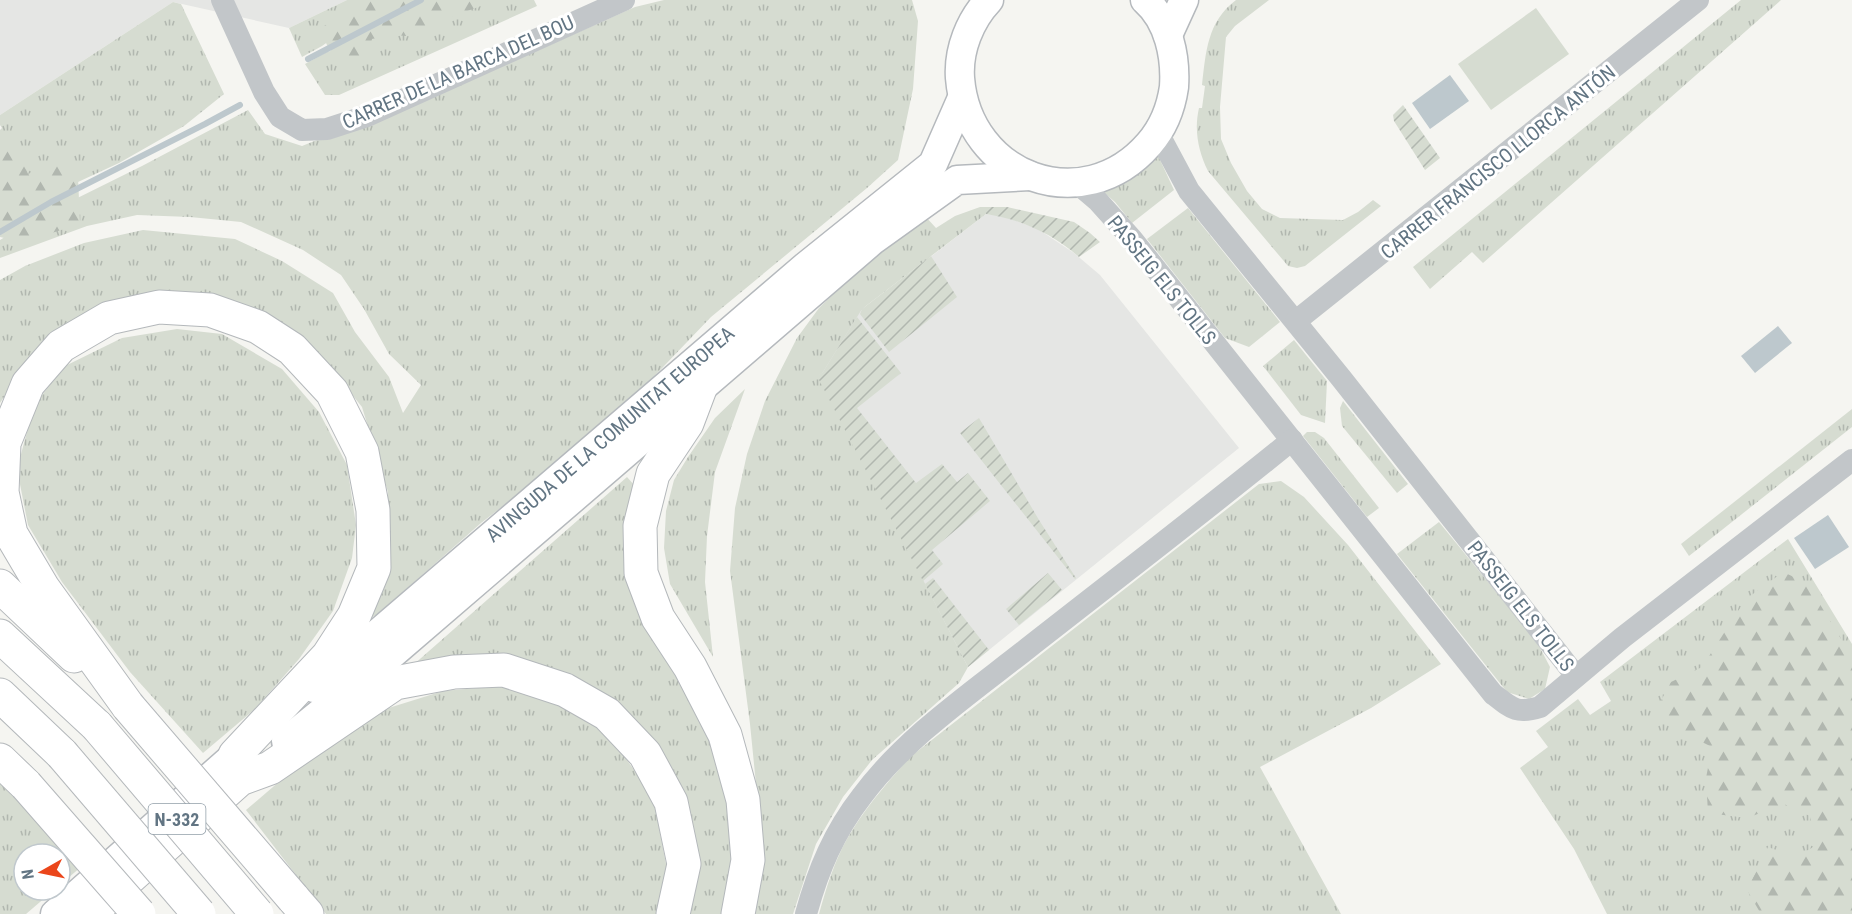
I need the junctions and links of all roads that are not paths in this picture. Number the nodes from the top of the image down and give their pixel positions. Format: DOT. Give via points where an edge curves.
graph roads {
  1 [pos="222,0"];
  2 [pos="624,0"];
  3 [pos="1145,0"];
  4 [pos="1184,0"];
  5 [pos="1698,0"];
  6 [pos="981,3"];
  7 [pos="1168,35"];
  8 [pos="962,98"];
  9 [pos="1158,133"];
  10 [pos="1030,176"];
  11 [pos="1077,183"];
  12 [pos="1296,321"];
  13 [pos="701,386"];
  14 [pos="1293,440"];
  15 [pos="1852,460"];
  16 [pos="0,586"];
  17 [pos="0,636"];
  18 [pos="1576,676"];
  19 [pos="0,695"];
  20 [pos="128,706"];
  21 [pos="0,760"];
  22 [pos="238,767"];
  23 [pos="301,909"];
  24 [pos="55,914"];
  25 [pos="89,914"];
  26 [pos="139,914"];
  27 [pos="199,914"];
  28 [pos="257,914"];
  29 [pos="673,914"];
  30 [pos="738,914"];
  31 [pos="806,914"];
  1 -- 2 [label="street, CARRER DE LA BARCA DEL BOU" via="264,92 280,117 302,130 327,129 367,116"];
  3 -- 7 [label="main road"];
  4 -- 7 [label="main road"];
  5 -- 12 [label="street, CARRER FRANCISCO LLORCA ANTÓN"];
  6 -- 8 [label="main road" via="966,36 959,67"];
  7 -- 9 [label="main road" via="1175,69 1172,102"];
  8 -- 10 [label="main road" via="975,131 998,158"];
  8 -- 22 [label="main road, AVINGUDA DE LA COMUNITAT EUROPEA" via="933,164 606,436"];
  9 -- 11 [label="main road" via="1137,158 1109,175"];
  9 -- 12 [label="street, PASSEIG ELS TOLLS" via="1189,191"];
  10 -- 11 [label="main road"];
  10 -- 13 [label="main road" via="957,180 872,241"];
  11 -- 14 [label="street, PASSEIG ELS TOLLS" via="1131,239"];
  12 -- 18 [label="street, PASSEIG ELS TOLLS"];
  13 -- 22 [label="main road" via="392,654"];
  13 -- 30 [label="highway" via="687,423 653,474 640,526 641,573 658,618 725,735 743,800 748,860"];
  14 -- 18 [label="street, PASSEIG ELS TOLLS" via="1493,694 1524,712 1540,707"];
  14 -- 31 [label="street" via="918,735 844,820 815,880"];
  15 -- 18 [label="street"];
  16 -- 20 [label="highway"];
  17 -- 28 [label="highway, N-332, bridge" via="97,726"];
  19 -- 27 [label="highway, N-332, bridge" via="62,754"];
  20 -- 22 [label="highway" via="43,588 11,534 2,492 4,443 28,384 61,346 110,318 159,307 210,310 258,327 292,349 332,392 362,452 373,510 374,568 354,616 328,656"];
  20 -- 23 [label="highway, bridge"];
  21 -- 26 [label="highway, bridge" via="26,784"];
  22 -- 24 [label="main road"];
  22 -- 25 [label="highway"];
  22 -- 29 [label="highway" via="270,768 395,683 453,672 504,670 565,690 607,714 645,754 671,802 684,864"];
}
